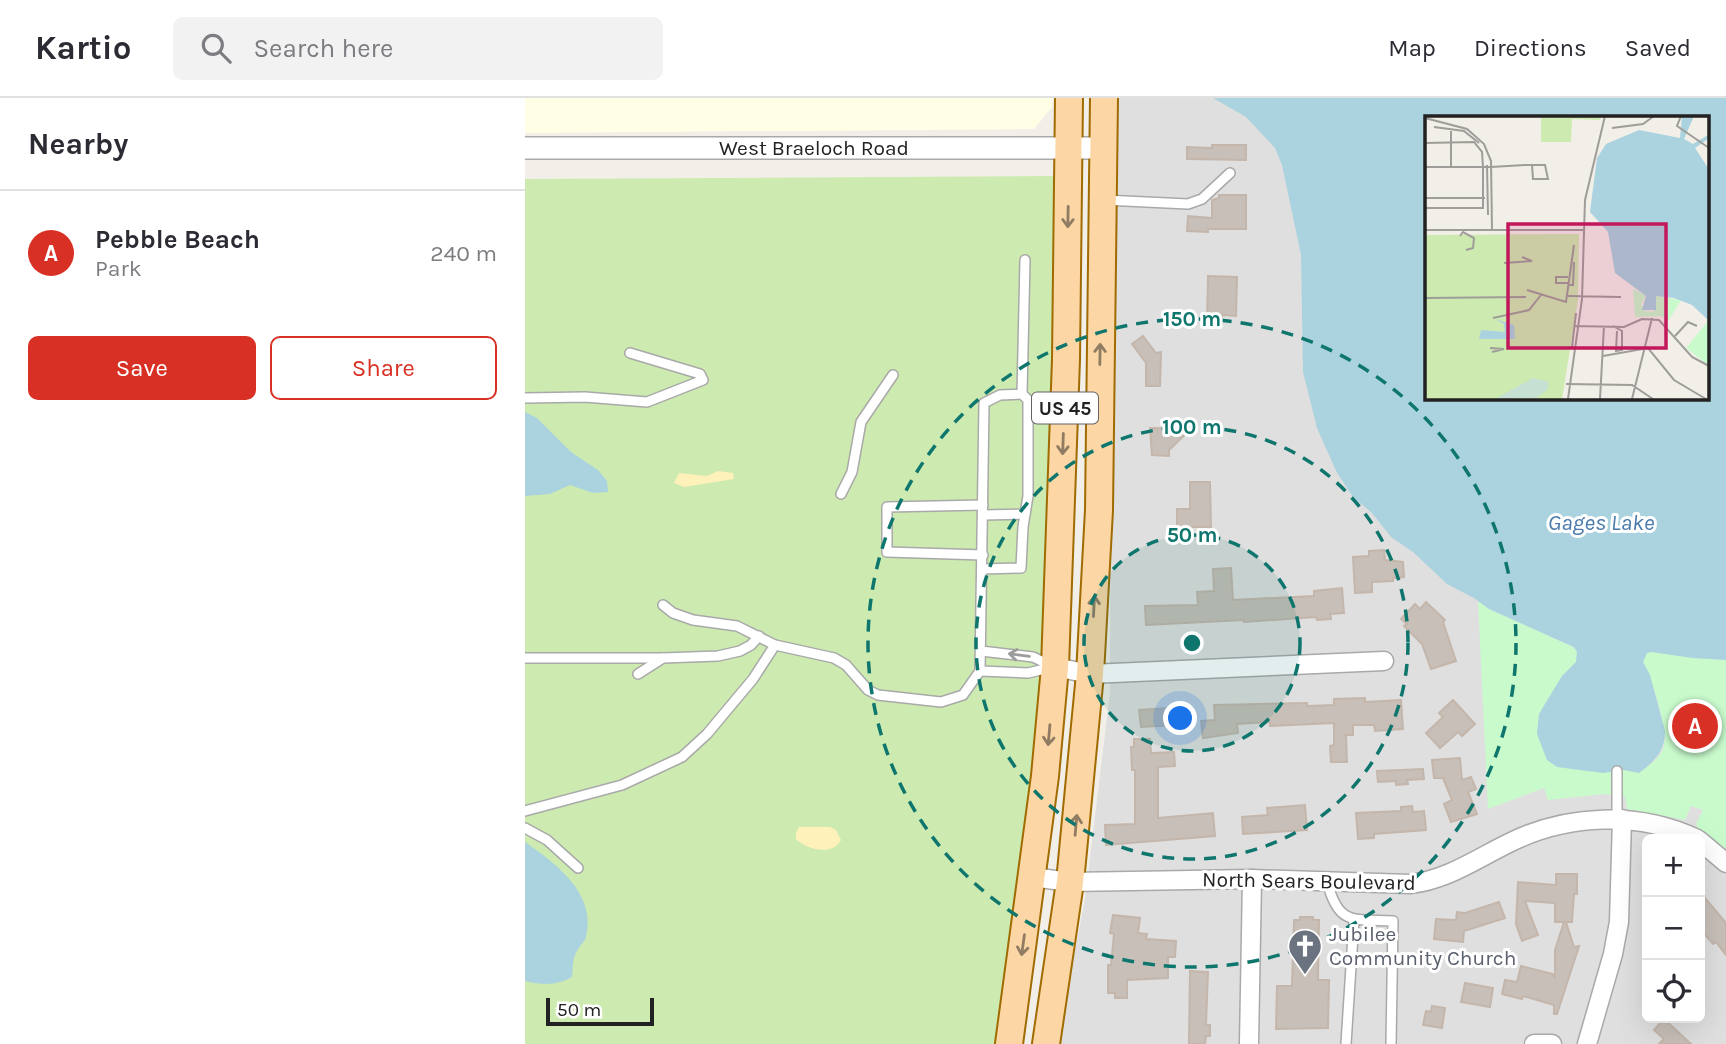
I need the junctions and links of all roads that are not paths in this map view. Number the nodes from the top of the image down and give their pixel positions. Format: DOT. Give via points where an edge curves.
graph roads {
  1 [pos="1069,98"];
  2 [pos="1104,98"];
  3 [pos="525,148"];
  4 [pos="1069,148"];
  5 [pos="1103,148"];
  6 [pos="1230,173"];
  7 [pos="1102,200"];
  8 [pos="1025,260"];
  9 [pos="630,353"];
  10 [pos="893,375"];
  11 [pos="1022,394"];
  12 [pos="525,398"];
  13 [pos="841,494"];
  14 [pos="983,510"];
  15 [pos="1025,514"];
  16 [pos="983,555"];
  17 [pos="982,569"];
  18 [pos="663,605"];
  19 [pos="759,636"];
  20 [pos="775,645"];
  21 [pos="981,651"];
  22 [pos="525,658"];
  23 [pos="663,658"];
  24 [pos="1384,661"];
  25 [pos="1055,667"];
  26 [pos="980,671"];
  27 [pos="638,674"];
  28 [pos="1090,674"];
  29 [pos="1617,771"];
  30 [pos="525,811"];
  31 [pos="1620,819"];
  32 [pos="525,828"];
  33 [pos="1684,834"];
  34 [pos="1705,846"];
  35 [pos="1726,863"];
  36 [pos="578,868"];
  37 [pos="1032,877"];
  38 [pos="1252,879"];
  39 [pos="1327,881"];
  40 [pos="1070,882"];
  41 [pos="1353,919"];
  42 [pos="1253,1042"];
  43 [pos="1009,1044"];
  44 [pos="1046,1044"];
  45 [pos="1346,1044"];
  46 [pos="1391,1044"];
  47 [pos="1534,1044"];
  48 [pos="1552,1044"];
  49 [pos="1587,1044"];
  1 -- 4 [label="main road, US 45"];
  2 -- 5 [label="main road, US 45"];
  3 -- 4 [label="street, West Braeloch Road"];
  4 -- 5 [label="street, West Braeloch Road"];
  4 -- 25 [label="main road, US 45, one-way"];
  5 -- 7 [label="main road, US 45"];
  6 -- 7 [label="lane" via="1202,199 1188,204"];
  28 -- 7 [label="main road, US 45, one-way" via="1099,510"];
  8 -- 11 [label="lane"];
  9 -- 12 [label="lane" via="690,369 703,380 647,402"];
  10 -- 13 [label="lane" via="861,422 852,472"];
  11 -- 14 [label="lane" via="1000,395 984,403"];
  11 -- 15 [label="lane" via="1028,400"];
  14 -- 15 [label="lane"];
  14 -- 16 [label="lane"];
  14 -- 16 [label="lane" via="887,507 887,552"];
  15 -- 17 [label="lane" via="1021,568"];
  16 -- 17 [label="lane"];
  17 -- 21 [label="lane"];
  18 -- 19 [label="lane" via="693,620 737,626"];
  19 -- 20 [label="lane"];
  19 -- 23 [label="lane" via="740,651"];
  20 -- 26 [label="lane" via="834,658 878,695 941,702 963,695"];
  20 -- 30 [label="lane" via="753,679 682,757 622,785"];
  25 -- 21 [label="lane, one-way" via="1033,657"];
  21 -- 26 [label="lane"];
  22 -- 23 [label="lane"];
  23 -- 27 [label="lane"];
  24 -- 28 [label="street"];
  25 -- 26 [label="lane" via="1028,673"];
  25 -- 28 [label="street"];
  25 -- 37 [label="main road, US 45, one-way"];
  40 -- 28 [label="main road, US 45, one-way"];
  29 -- 31 [label="lane"];
  31 -- 33 [label="street, North Sears Boulevard"];
  31 -- 39 [label="street, North Sears Boulevard" via="1546,828 1428,882"];
  31 -- 49 [label="street" via="1619,922"];
  32 -- 36 [label="lane" via="547,840"];
  34 -- 35 [label="street, North Sears Boulevard"];
  37 -- 40 [label="street, North Sears Boulevard"];
  37 -- 43 [label="main road, US 45, one-way"];
  38 -- 39 [label="street, North Sears Boulevard"];
  38 -- 40 [label="street, North Sears Boulevard"];
  38 -- 42 [label="street"];
  39 -- 41 [label="lane" via="1340,914"];
  40 -- 44 [label="main road, US 45"];
  41 -- 45 [label="lane"];
  41 -- 46 [label="lane" via="1393,921"];
  47 -- 48 [label="street"];
}
